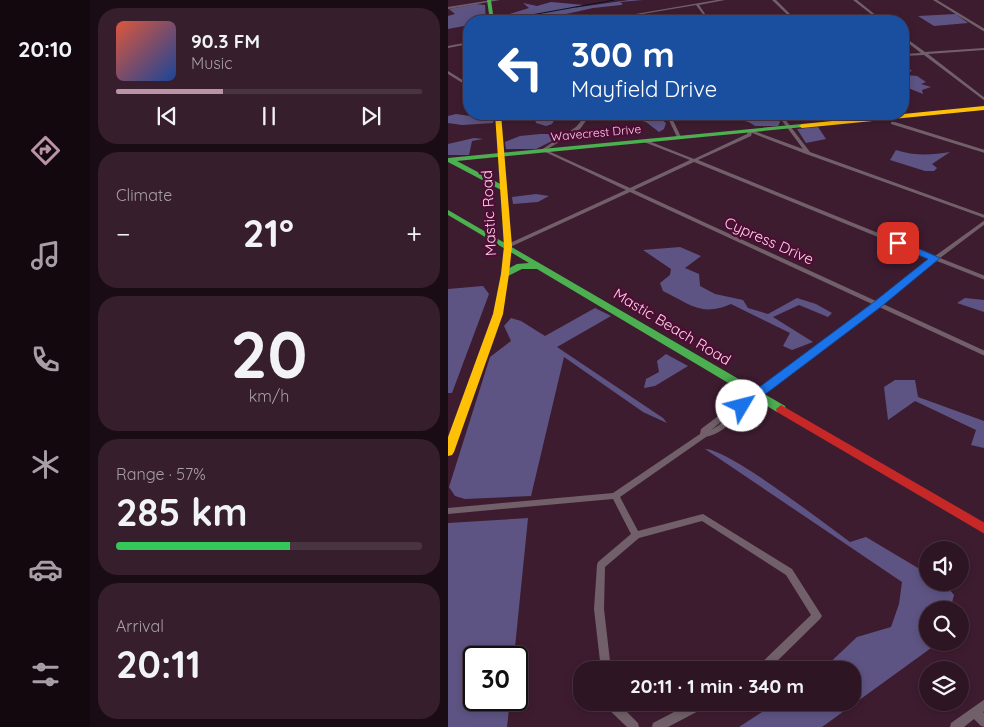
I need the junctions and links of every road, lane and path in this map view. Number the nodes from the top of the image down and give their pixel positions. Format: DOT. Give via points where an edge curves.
graph roads {
  1 [pos="492,0"];
  2 [pos="723,0"];
  3 [pos="774,0"];
  4 [pos="855,0"];
  5 [pos="936,0"];
  6 [pos="697,4"];
  7 [pos="448,8"];
  8 [pos="492,15"];
  9 [pos="641,15"];
  10 [pos="705,15"];
  11 [pos="790,15"];
  12 [pos="874,15"];
  13 [pos="984,31"];
  14 [pos="909,42"];
  15 [pos="463,44"];
  16 [pos="448,46"];
  17 [pos="984,49"];
  18 [pos="924,54"];
  19 [pos="909,55"];
  20 [pos="448,72"];
  21 [pos="463,82"];
  22 [pos="984,100"];
  23 [pos="984,108"];
  24 [pos="909,116"];
  25 [pos="498,120"];
  26 [pos="585,120"];
  27 [pos="671,120"];
  28 [pos="784,120"];
  29 [pos="870,120"];
  30 [pos="896,120"];
  31 [pos="789,127"];
  32 [pos="751,131"];
  33 [pos="679,138"];
  34 [pos="646,141"];
  35 [pos="543,150"];
  36 [pos="984,152"];
  37 [pos="808,153"];
  38 [pos="500,155"];
  39 [pos="472,158"];
  40 [pos="448,160"];
  41 [pos="694,160"];
  42 [pos="461,166"];
  43 [pos="478,175"];
  44 [pos="502,176"];
  45 [pos="503,190"];
  46 [pos="626,191"];
  47 [pos="448,212"];
  48 [pos="984,217"];
  49 [pos="984,221"];
  50 [pos="506,230"];
  51 [pos="484,233"];
  52 [pos="508,246"];
  53 [pos="935,258"];
  54 [pos="539,266"];
  55 [pos="505,274"];
  56 [pos="984,278"];
  57 [pos="878,304"];
  58 [pos="984,354"];
  59 [pos="757,395"];
  60 [pos="448,452"];
  61 [pos="615,496"];
  62 [pos="448,511"];
  63 [pos="984,529"];
  64 [pos="636,535"];
  65 [pos="605,661"];
  66 [pos="770,661"];
  67 [pos="984,704"];
  68 [pos="618,711"];
  69 [pos="687,711"];
  70 [pos="975,712"];
  71 [pos="984,722"];
  72 [pos="634,727"];
  73 [pos="657,727"];
  74 [pos="954,727"];
  1 -- 7 [label="street"];
  1 -- 8 [label="street"];
  2 -- 6 [label="street"];
  3 -- 11 [label="street"];
  4 -- 12 [label="street"];
  5 -- 13 [label="street"];
  6 -- 9 [label="street"];
  6 -- 10 [label="street"];
  14 -- 18 [label="street"];
  15 -- 16 [label="street"];
  17 -- 18 [label="street"];
  18 -- 19 [label="street"];
  18 -- 22 [label="street"];
  20 -- 21 [label="street"];
  23 -- 24 [label="street, Wavecrest Drive"];
  25 -- 38 [label="street, Mastic Road"];
  26 -- 35 [label="street" via="578,128"];
  27 -- 33 [label="street"];
  28 -- 31 [label="street"];
  29 -- 31 [label="street, Wavecrest Drive"];
  30 -- 36 [label="street" via="906,128"];
  31 -- 32 [label="street, Wavecrest Drive"];
  31 -- 37 [label="street"];
  32 -- 33 [label="street, Wavecrest Drive"];
  32 -- 37 [label="street"];
  32 -- 41 [label="street" via="749,135"];
  33 -- 34 [label="street, Wavecrest Drive"];
  34 -- 35 [label="street, Wavecrest Drive"];
  34 -- 41 [label="street"];
  35 -- 38 [label="street, Wavecrest Drive"];
  35 -- 46 [label="street, Cypress Drive"];
  37 -- 48 [label="street"];
  38 -- 39 [label="street, Wavecrest Drive"];
  38 -- 44 [label="street, Mastic Road"];
  39 -- 40 [label="street, Wavecrest Drive"];
  39 -- 42 [label="street"];
  40 -- 42 [label="street"];
  41 -- 46 [label="street"];
  41 -- 53 [label="street"];
  42 -- 43 [label="street"];
  43 -- 44 [label="street"];
  43 -- 45 [label="street"];
  44 -- 45 [label="street, Mastic Road"];
  45 -- 50 [label="street, Mastic Road"];
  46 -- 52 [label="street"];
  46 -- 57 [label="street, Cypress Drive"];
  47 -- 51 [label="street, Mastic Beach Road"];
  49 -- 53 [label="street"];
  50 -- 51 [label="street"];
  50 -- 52 [label="street, Mastic Road"];
  51 -- 52 [label="street, Mastic Beach Road"];
  52 -- 54 [label="street, Mastic Beach Road"];
  52 -- 55 [label="street, Mastic Road"];
  53 -- 56 [label="street"];
  53 -- 57 [label="street"];
  54 -- 55 [label="street" via="520,266"];
  54 -- 59 [label="street, Mastic Beach Road"];
  55 -- 60 [label="street, Mastic Road" via="498,314"];
  57 -- 58 [label="street, Cypress Drive"];
  57 -- 59 [label="street"];
  59 -- 61 [label="street"];
  59 -- 63 [label="street, Mastic Beach Road"];
  61 -- 62 [label="street"];
  61 -- 64 [label="street"];
  64 -- 65 [label="street" via="601,565 599,609"];
  64 -- 66 [label="street" via="703,517 789,572 817,616"];
  67 -- 70 [label="street"];
  68 -- 72 [label="street"];
  69 -- 73 [label="street"];
  70 -- 71 [label="street"];
  70 -- 74 [label="street"];
}
